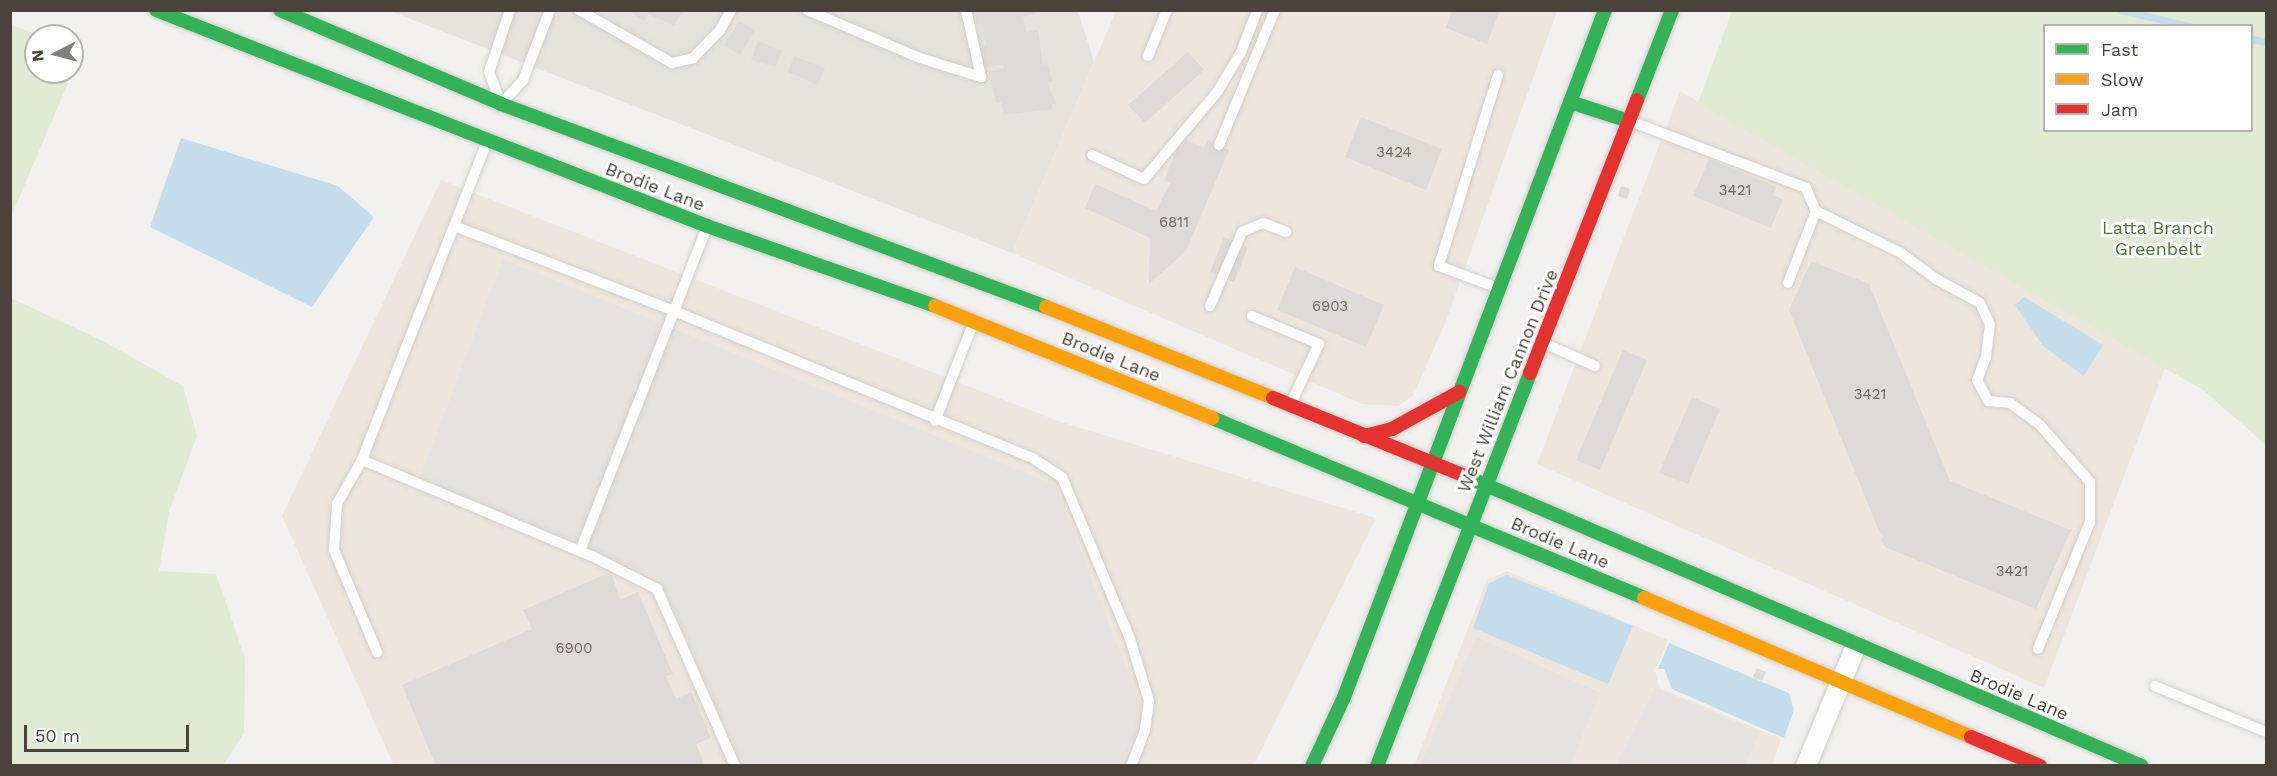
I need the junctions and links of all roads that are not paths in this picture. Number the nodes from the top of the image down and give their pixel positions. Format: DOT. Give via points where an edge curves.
graph roads {
  1 [pos="156,10"];
  2 [pos="280,10"];
  3 [pos="510,10"];
  4 [pos="550,10"];
  5 [pos="579,10"];
  6 [pos="731,10"];
  7 [pos="807,10"];
  8 [pos="966,10"];
  9 [pos="1167,10"];
  10 [pos="1275,10"];
  11 [pos="1605,10"];
  12 [pos="1257,11"];
  13 [pos="1670,17"];
  14 [pos="1148,56"];
  15 [pos="1498,75"];
  16 [pos="1570,102"];
  17 [pos="501,104"];
  18 [pos="1629,121"];
  19 [pos="487,142"];
  20 [pos="1219,145"];
  21 [pos="1092,155"];
  22 [pos="1816,211"];
  23 [pos="454,226"];
  24 [pos="707,226"];
  25 [pos="1286,232"];
  26 [pos="1788,284"];
  27 [pos="1498,288"];
  28 [pos="1210,306"];
  29 [pos="674,311"];
  30 [pos="1252,316"];
  31 [pos="974,320"];
  32 [pos="1544,343"];
  33 [pos="1595,366"];
  34 [pos="1459,392"];
  35 [pos="1290,405"];
  36 [pos="935,421"];
  37 [pos="1364,436"];
  38 [pos="362,460"];
  39 [pos="1434,464"];
  40 [pos="1486,485"];
  41 [pos="1419,503"];
  42 [pos="1470,524"];
  43 [pos="580,551"];
  44 [pos="1856,646"];
  45 [pos="2038,649"];
  46 [pos="377,652"];
  47 [pos="1841,682"];
  48 [pos="2156,686"];
  49 [pos="2266,732"];
  50 [pos="735,765"];
  51 [pos="1131,765"];
  52 [pos="1311,765"];
  53 [pos="1377,765"];
  54 [pos="1806,765"];
  55 [pos="2040,765"];
  56 [pos="2142,765"];
  1 -- 19 [label="main road, Brodie Lane"];
  2 -- 17 [label="main road, Brodie Lane"];
  3 -- 17 [label="lane" via="489,72"];
  4 -- 17 [label="lane" via="523,80"];
  5 -- 6 [label="lane" via="672,63 693,58 720,30"];
  7 -- 8 [label="lane" via="920,58 981,77"];
  9 -- 14 [label="lane"];
  10 -- 20 [label="lane"];
  11 -- 16 [label="main road, West William Cannon Drive"];
  12 -- 21 [label="lane" via="1241,52 1218,92 1143,179"];
  13 -- 18 [label="main road, West William Cannon Drive"];
  15 -- 27 [label="lane" via="1439,266"];
  16 -- 18 [label="main road"];
  16 -- 27 [label="main road, West William Cannon Drive"];
  17 -- 19 [label="main road"];
  17 -- 35 [label="main road, Brodie Lane" via="987,283"];
  18 -- 22 [label="lane" via="1806,189"];
  18 -- 32 [label="main road, West William Cannon Drive"];
  19 -- 23 [label="lane"];
  19 -- 24 [label="main road, Brodie Lane"];
  22 -- 26 [label="lane"];
  22 -- 45 [label="lane" via="1901,253 1936,279 1980,303 1990,324 1986,357 1977,380 1988,401 2010,403 2040,425 2090,482 2090,522"];
  23 -- 29 [label="lane"];
  23 -- 38 [label="lane"];
  24 -- 29 [label="lane"];
  24 -- 31 [label="main road, Brodie Lane"];
  25 -- 28 [label="lane" via="1263,223 1242,232"];
  27 -- 34 [label="main road, West William Cannon Drive"];
  29 -- 36 [label="lane"];
  29 -- 43 [label="lane"];
  30 -- 35 [label="lane" via="1319,344"];
  31 -- 36 [label="lane"];
  31 -- 41 [label="main road, Brodie Lane"];
  32 -- 33 [label="lane"];
  32 -- 40 [label="main road, West William Cannon Drive"];
  34 -- 37 [label="main road" via="1392,429"];
  34 -- 39 [label="main road, West William Cannon Drive"];
  35 -- 37 [label="main road, Brodie Lane"];
  36 -- 51 [label="lane" via="1034,459 1062,477 1130,639 1149,701 1145,730"];
  37 -- 39 [label="main road, Brodie Lane"];
  38 -- 43 [label="lane"];
  38 -- 46 [label="lane" via="337,504 334,550"];
  39 -- 40 [label="main road, Brodie Lane"];
  39 -- 41 [label="main road, West William Cannon Drive"];
  40 -- 42 [label="main road, West William Cannon Drive"];
  40 -- 44 [label="main road, Brodie Lane"];
  41 -- 42 [label="main road, Brodie Lane"];
  41 -- 52 [label="main road, West William Cannon Drive" via="1344,697"];
  42 -- 47 [label="main road, Brodie Lane"];
  42 -- 53 [label="main road, West William Cannon Drive"];
  43 -- 50 [label="lane" via="657,589"];
  44 -- 47 [label="street"];
  44 -- 56 [label="main road, Brodie Lane"];
  47 -- 54 [label="street"];
  47 -- 55 [label="main road, Brodie Lane"];
  48 -- 49 [label="lane"];
}
